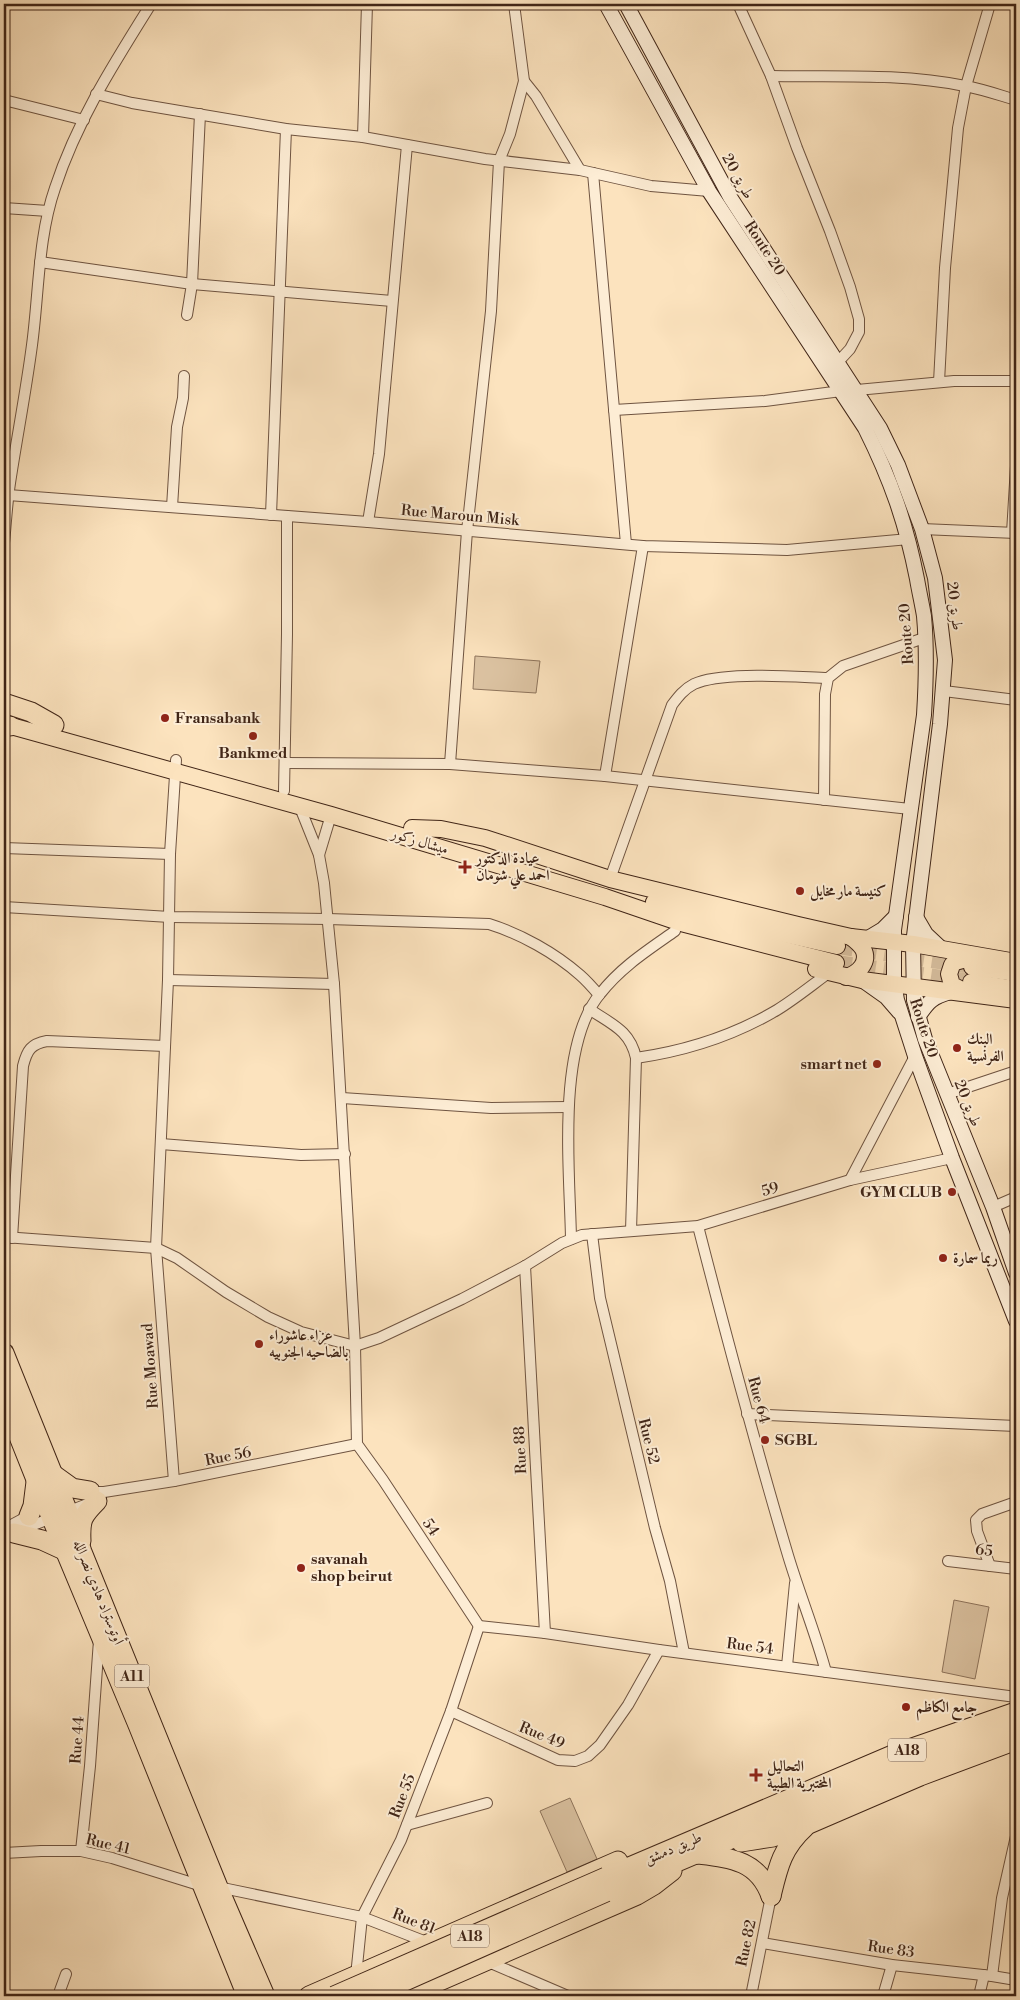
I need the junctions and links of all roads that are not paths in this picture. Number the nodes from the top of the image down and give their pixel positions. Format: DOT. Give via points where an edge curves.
graph roads {
  1 [pos="151,4"];
  2 [pos="367,4"];
  3 [pos="514,4"];
  4 [pos="606,4"];
  5 [pos="626,4"];
  6 [pos="738,4"];
  7 [pos="990,4"];
  8 [pos="771,76"];
  9 [pos="524,82"];
  10 [pos="966,86"];
  11 [pos="96,94"];
  12 [pos="4,100"];
  13 [pos="1016,100"];
  14 [pos="200,114"];
  15 [pos="84,120"];
  16 [pos="286,129"];
  17 [pos="363,137"];
  18 [pos="407,145"];
  19 [pos="499,161"];
  20 [pos="580,170"];
  21 [pos="593,173"];
  22 [pos="709,191"];
  23 [pos="4,208"];
  24 [pos="48,211"];
  25 [pos="40,262"];
  26 [pos="192,284"];
  27 [pos="280,293"];
  28 [pos="392,301"];
  29 [pos="187,315"];
  30 [pos="838,362"];
  31 [pos="184,376"];
  32 [pos="1016,381"];
  33 [pos="939,382"];
  34 [pos="857,390"];
  35 [pos="841,391"];
  36 [pos="614,410"];
  37 [pos="1016,466"];
  38 [pos="7,488"];
  39 [pos="172,507"];
  40 [pos="271,515"];
  41 [pos="287,516"];
  42 [pos="368,522"];
  43 [pos="922,529"];
  44 [pos="467,531"];
  45 [pos="1014,533"];
  46 [pos="909,539"];
  47 [pos="4,543"];
  48 [pos="626,544"];
  49 [pos="643,546"];
  50 [pos="924,638"];
  51 [pos="828,678"];
  52 [pos="944,691"];
  53 [pos="1016,700"];
  54 [pos="4,703"];
  55 [pos="5,722"];
  56 [pos="54,726"];
  57 [pos="286,763"];
  58 [pos="450,764"];
  59 [pos="175,765"];
  60 [pos="605,776"];
  61 [pos="644,781"];
  62 [pos="284,791"];
  63 [pos="824,800"];
  64 [pos="299,805"];
  65 [pos="910,809"];
  66 [pos="331,815"];
  67 [pos="410,833"];
  68 [pos="4,848"];
  69 [pos="170,854"];
  70 [pos="319,855"];
  71 [pos="610,879"];
  72 [pos="4,908"];
  73 [pos="170,917"];
  74 [pos="916,917"];
  75 [pos="328,919"];
  76 [pos="894,929"];
  77 [pos="675,931"];
  78 [pos="851,936"];
  79 [pos="868,938"];
  80 [pos="913,938"];
  81 [pos="837,946"];
  82 [pos="942,949"];
  83 [pos="1016,962"];
  84 [pos="833,968"];
  85 [pos="1016,973"];
  86 [pos="974,974"];
  87 [pos="854,978"];
  88 [pos="168,980"];
  89 [pos="894,983"];
  90 [pos="334,984"];
  91 [pos="1016,989"];
  92 [pos="951,992"];
  93 [pos="914,993"];
  94 [pos="599,995"];
  95 [pos="897,1000"];
  96 [pos="1016,1000"];
  97 [pos="589,1009"];
  98 [pos="902,1015"];
  99 [pos="918,1017"];
  100 [pos="165,1046"];
  101 [pos="915,1056"];
  102 [pos="636,1058"];
  103 [pos="1016,1071"];
  104 [pos="947,1094"];
  105 [pos="342,1098"];
  106 [pos="568,1107"];
  107 [pos="161,1144"];
  108 [pos="344,1154"];
  109 [pos="952,1158"];
  110 [pos="850,1180"];
  111 [pos="1016,1197"];
  112 [pos="993,1207"];
  113 [pos="698,1226"];
  114 [pos="632,1230"];
  115 [pos="592,1234"];
  116 [pos="8,1237"];
  117 [pos="571,1239"];
  118 [pos="156,1248"];
  119 [pos="525,1266"];
  120 [pos="1016,1273"];
  121 [pos="1016,1321"];
  122 [pos="355,1346"];
  123 [pos="4,1353"];
  124 [pos="4,1399"];
  125 [pos="747,1414"];
  126 [pos="1016,1426"];
  127 [pos="357,1444"];
  128 [pos="45,1478"];
  129 [pos="174,1481"];
  130 [pos="97,1495"];
  131 [pos="1016,1502"];
  132 [pos="58,1509"];
  133 [pos="29,1516"];
  134 [pos="7,1532"];
  135 [pos="74,1552"];
  136 [pos="948,1562"];
  137 [pos="990,1566"];
  138 [pos="1016,1569"];
  139 [pos="795,1579"];
  140 [pos="479,1626"];
  141 [pos="100,1631"];
  142 [pos="546,1633"];
  143 [pos="659,1650"];
  144 [pos="684,1653"];
  145 [pos="787,1666"];
  146 [pos="826,1672"];
  147 [pos="1016,1698"];
  148 [pos="451,1711"];
  149 [pos="1016,1712"];
  150 [pos="1016,1726"];
  151 [pos="1016,1740"];
  152 [pos="805,1800"];
  153 [pos="487,1802"];
  154 [pos="407,1825"];
  155 [pos="806,1825"];
  156 [pos="720,1836"];
  157 [pos="1016,1836"];
  158 [pos="81,1851"];
  159 [pos="4,1853"];
  160 [pos="686,1853"];
  161 [pos="606,1884"];
  162 [pos="210,1887"];
  163 [pos="771,1896"];
  164 [pos="362,1916"];
  165 [pos="428,1943"];
  166 [pos="762,1943"];
  167 [pos="485,1961"];
  168 [pos="892,1965"];
  169 [pos="66,1974"];
  170 [pos="988,1975"];
  171 [pos="356,1976"];
  172 [pos="1016,1980"];
  173 [pos="412,1995"];
  174 [pos="58,1996"];
  175 [pos="247,1996"];
  176 [pos="265,1996"];
  177 [pos="309,1996"];
  178 [pos="334,1996"];
  179 [pos="371,1996"];
  180 [pos="568,1996"];
  181 [pos="751,1996"];
  182 [pos="883,1996"];
  183 [pos="980,1996"];
  1 -- 11 [label="street"];
  2 -- 17 [label="street"];
  3 -- 9 [label="street"];
  4 -- 22 [label="main road, Route 20"];
  5 -- 30 [label="main road, طريق 20" via="730,197"];
  6 -- 8 [label="street"];
  7 -- 10 [label="street"];
  8 -- 10 [label="street" via="877,77"];
  8 -- 30 [label="street" via="845,271 859,319 857,338"];
  9 -- 19 [label="street"];
  9 -- 20 [label="street" via="536,96"];
  10 -- 13 [label="street"];
  10 -- 33 [label="street" via="951,195"];
  11 -- 14 [label="street"];
  11 -- 15 [label="street"];
  12 -- 15 [label="street"];
  14 -- 16 [label="street"];
  14 -- 26 [label="street"];
  15 -- 24 [label="street"];
  16 -- 17 [label="street"];
  16 -- 27 [label="street"];
  17 -- 18 [label="street"];
  18 -- 19 [label="street"];
  18 -- 28 [label="street"];
  19 -- 20 [label="street"];
  19 -- 44 [label="street" via="491,311"];
  20 -- 21 [label="street"];
  21 -- 22 [label="street" via="651,186"];
  21 -- 36 [label="street"];
  22 -- 35 [label="main road, Route 20"];
  23 -- 24 [label="street"];
  24 -- 25 [label="street"];
  25 -- 26 [label="street"];
  25 -- 38 [label="street" via="28,376"];
  26 -- 27 [label="street"];
  26 -- 29 [label="street"];
  27 -- 28 [label="street"];
  27 -- 40 [label="street"];
  28 -- 42 [label="street" via="380,454"];
  30 -- 34 [label="main road, طريق 20"];
  31 -- 39 [label="street"];
  32 -- 33 [label="street"];
  33 -- 34 [label="street"];
  34 -- 43 [label="main road, طريق 20" via="898,465"];
  35 -- 36 [label="street" via="765,401"];
  35 -- 46 [label="main road, Route 20" via="865,428 884,467"];
  36 -- 48 [label="street"];
  37 -- 45 [label="street"];
  38 -- 39 [label="street, Rue Maroun Misk"];
  38 -- 47 [label="street"];
  39 -- 40 [label="street, Rue Maroun Misk"];
  40 -- 41 [label="street, Rue Maroun Misk"];
  41 -- 42 [label="street, Rue Maroun Misk"];
  41 -- 57 [label="street"];
  42 -- 44 [label="street, Rue Maroun Misk"];
  43 -- 45 [label="street"];
  43 -- 52 [label="main road, طريق 20" via="935,578"];
  44 -- 48 [label="street, Rue Maroun Misk"];
  44 -- 58 [label="street"];
  46 -- 49 [label="street, Rue Maroun Misk" via="787,550"];
  46 -- 50 [label="main road, Route 20" via="924,616"];
  48 -- 49 [label="street, Rue Maroun Misk"];
  49 -- 60 [label="street"];
  50 -- 51 [label="street" via="843,666"];
  50 -- 65 [label="main road, Route 20" via="924,715"];
  51 -- 61 [label="street" via="757,676 693,684 672,705"];
  51 -- 63 [label="street"];
  52 -- 53 [label="street"];
  52 -- 74 [label="main road, طريق 20"];
  54 -- 56 [label="highway" via="31,712"];
  55 -- 56 [label="main road, ميشال زكور"];
  55 -- 59 [label="main road, ميشال زكور"];
  56 -- 59 [label="main road, ميشال زكور"];
  57 -- 58 [label="street"];
  57 -- 62 [label="street"];
  58 -- 60 [label="street"];
  59 -- 62 [label="main road, ميشال زكور"];
  59 -- 64 [label="main road, ميشال زكور"];
  59 -- 69 [label="street, Rue Moawad"];
  60 -- 61 [label="street"];
  61 -- 63 [label="street"];
  61 -- 71 [label="street"];
  62 -- 67 [label="main road, ميشال زكور"];
  63 -- 65 [label="street"];
  64 -- 66 [label="main road, ميشال زكور"];
  64 -- 70 [label="street"];
  65 -- 76 [label="main road, Route 20"];
  66 -- 67 [label="main road, ميشال زكور"];
  66 -- 70 [label="street"];
  67 -- 71 [label="main road" via="441,829 485,838"];
  67 -- 77 [label="main road" via="424,850 438,856"];
  67 -- 81 [label="main road, ميشال زكور" via="690,913"];
  67 -- 84 [label="main road, ميشال زكور" via="681,923"];
  68 -- 69 [label="street"];
  69 -- 73 [label="street, Rue Moawad"];
  70 -- 75 [label="street"];
  71 -- 78 [label="main road"];
  72 -- 73 [label="street"];
  73 -- 75 [label="street"];
  73 -- 88 [label="street, Rue Moawad"];
  74 -- 80 [label="main road, طريق 20"];
  74 -- 82 [label="main road" via="926,934"];
  75 -- 90 [label="street"];
  75 -- 94 [label="street" via="489,924 510,931 552,955 580,975"];
  76 -- 79 [label="main road"];
  76 -- 79 [label="main road" via="883,929"];
  76 -- 80 [label="main road"];
  76 -- 89 [label="main road, Route 20"];
  77 -- 84 [label="main road"];
  77 -- 94 [label="street" via="629,963"];
  78 -- 79 [label="main road"];
  78 -- 87 [label="main road" via="863,949 864,958"];
  80 -- 82 [label="main road"];
  80 -- 93 [label="main road, طريق 20"];
  82 -- 86 [label="main road"];
  83 -- 86 [label="main road"];
  84 -- 87 [label="main road"];
  84 -- 102 [label="street" via="777,1010 747,1026 681,1050"];
  85 -- 86 [label="main road"];
  86 -- 91 [label="main road"];
  86 -- 92 [label="main road"];
  86 -- 96 [label="main road"];
  87 -- 89 [label="main road"];
  87 -- 98 [label="main road" via="886,997"];
  88 -- 90 [label="street"];
  88 -- 100 [label="street, Rue Moawad"];
  89 -- 93 [label="main road"];
  89 -- 95 [label="main road, Route 20"];
  90 -- 105 [label="street"];
  92 -- 93 [label="main road"];
  92 -- 99 [label="main road" via="928,1002"];
  93 -- 95 [label="main road" via="905,994"];
  93 -- 99 [label="main road, طريق 20"];
  94 -- 97 [label="street"];
  95 -- 98 [label="main road, Route 20"];
  97 -- 102 [label="street" via="624,1032 632,1043"];
  97 -- 106 [label="street" via="576,1044"];
  98 -- 101 [label="main road, Route 20"];
  99 -- 104 [label="main road, طريق 20"];
  100 -- 107 [label="street, Rue Moawad"];
  100 -- 116 [label="street" via="47,1041 30,1047 23,1066"];
  101 -- 109 [label="main road, Route 20"];
  101 -- 110 [label="street"];
  102 -- 114 [label="street"];
  103 -- 104 [label="street"];
  104 -- 112 [label="main road, طريق 20"];
  105 -- 106 [label="street" via="491,1108"];
  105 -- 108 [label="street"];
  106 -- 117 [label="street"];
  107 -- 108 [label="street" via="300,1155"];
  107 -- 118 [label="street, Rue Moawad"];
  108 -- 122 [label="street"];
  109 -- 110 [label="street, 59"];
  109 -- 121 [label="main road, Route 20"];
  110 -- 113 [label="street, 59"];
  111 -- 112 [label="street"];
  112 -- 120 [label="main road, طريق 20"];
  113 -- 114 [label="street, 59"];
  113 -- 125 [label="street, Rue 64"];
  114 -- 115 [label="street, 59"];
  115 -- 117 [label="street, 59"];
  115 -- 144 [label="street, Rue 52" via="600,1298 670,1581"];
  116 -- 118 [label="street"];
  117 -- 119 [label="street, 59"];
  118 -- 122 [label="street" via="177,1258 268,1317 301,1332"];
  118 -- 129 [label="street, Rue Moawad"];
  119 -- 122 [label="street, 59" via="380,1338"];
  119 -- 142 [label="street, Rue 88"];
  122 -- 127 [label="street"];
  123 -- 128 [label="highway, أوتوستراد هادي نصرالله / A11"];
  124 -- 128 [label="highway, أوتوستراد هادي نصرالله / A11"];
  125 -- 126 [label="street"];
  125 -- 139 [label="street, Rue 64"];
  127 -- 129 [label="street, Rue 56"];
  127 -- 140 [label="street, 54"];
  128 -- 130 [label="highway"];
  128 -- 132 [label="highway, أوتوستراد هادي نصرالله / A11"];
  128 -- 133 [label="highway"];
  129 -- 130 [label="street, Rue 56"];
  130 -- 132 [label="street, Rue 56"];
  130 -- 135 [label="highway" via="80,1524"];
  131 -- 137 [label="street" via="982,1514 976,1520"];
  132 -- 133 [label="street, Rue 56"];
  132 -- 134 [label="street, Rue 56"];
  132 -- 135 [label="highway, أوتوستراد هادي نصرالله / A11"];
  133 -- 134 [label="street, Rue 56"];
  134 -- 135 [label="highway"];
  135 -- 141 [label="highway, أوتوستراد هادي نصرالله / A11"];
  135 -- 162 [label="highway, أوتوستراد هادي نصرالله / A11"];
  136 -- 137 [label="street, 65"];
  137 -- 138 [label="street, 65"];
  139 -- 145 [label="street, Rue 64"];
  139 -- 146 [label="street, Rue 64"];
  140 -- 142 [label="street, Rue 54"];
  140 -- 148 [label="street, Rue 55"];
  141 -- 158 [label="street, Rue 44"];
  141 -- 162 [label="highway, أوتوستراد هادي نصرالله / A11"];
  142 -- 143 [label="street, Rue 54"];
  143 -- 144 [label="street, Rue 54"];
  143 -- 148 [label="street, Rue 49" via="628,1705 600,1745 588,1756 575,1761 558,1760"];
  144 -- 145 [label="street, Rue 54"];
  145 -- 146 [label="street, Rue 54"];
  146 -- 147 [label="street, Rue 54"];
  147 -- 156 [label="highway" via="802,1780 746,1808"];
  148 -- 154 [label="street, Rue 55"];
  149 -- 152 [label="highway, طريق دمشق / A18" via="896,1754"];
  150 -- 152 [label="highway, طريق دمشق / A18"];
  151 -- 155 [label="highway" via="920,1776"];
  152 -- 156 [label="highway, طريق دمشق / A18"];
  153 -- 154 [label="street"];
  154 -- 164 [label="street, Rue 55"];
  155 -- 156 [label="highway" via="764,1838"];
  155 -- 163 [label="highway" via="786,1849"];
  156 -- 160 [label="highway, طريق دمشق / A18"];
  157 -- 170 [label="street"];
  158 -- 159 [label="street, Rue 41"];
  158 -- 162 [label="street, Rue 41"];
  160 -- 161 [label="highway, طريق دمشق / A18"];
  160 -- 163 [label="highway" via="728,1858 753,1868 764,1879"];
  160 -- 165 [label="highway" via="646,1851 630,1856"];
  160 -- 167 [label="highway" via="654,1886 637,1896"];
  161 -- 178 [label="highway, طريق دمشق / A18, bridge"];
  161 -- 179 [label="highway, طريق دمشق / A18, bridge"];
  162 -- 164 [label="street, Rue 41"];
  162 -- 175 [label="highway, أوتوستراد هادي نصرالله / A11"];
  162 -- 176 [label="highway, أوتوستراد هادي نصرالله / A11"];
  163 -- 166 [label="street, Rue 82"];
  164 -- 165 [label="street, Rue 81"];
  164 -- 171 [label="street, Rue 55"];
  165 -- 167 [label="street, Rue 81"];
  165 -- 171 [label="highway"];
  166 -- 168 [label="street, Rue 83"];
  166 -- 181 [label="street, Rue 82"];
  167 -- 173 [label="highway"];
  167 -- 180 [label="street, Rue 81"];
  168 -- 170 [label="street, Rue 83"];
  168 -- 182 [label="street"];
  169 -- 174 [label="street"];
  170 -- 172 [label="street, Rue 83"];
  170 -- 183 [label="street"];
  171 -- 177 [label="highway"];
}
